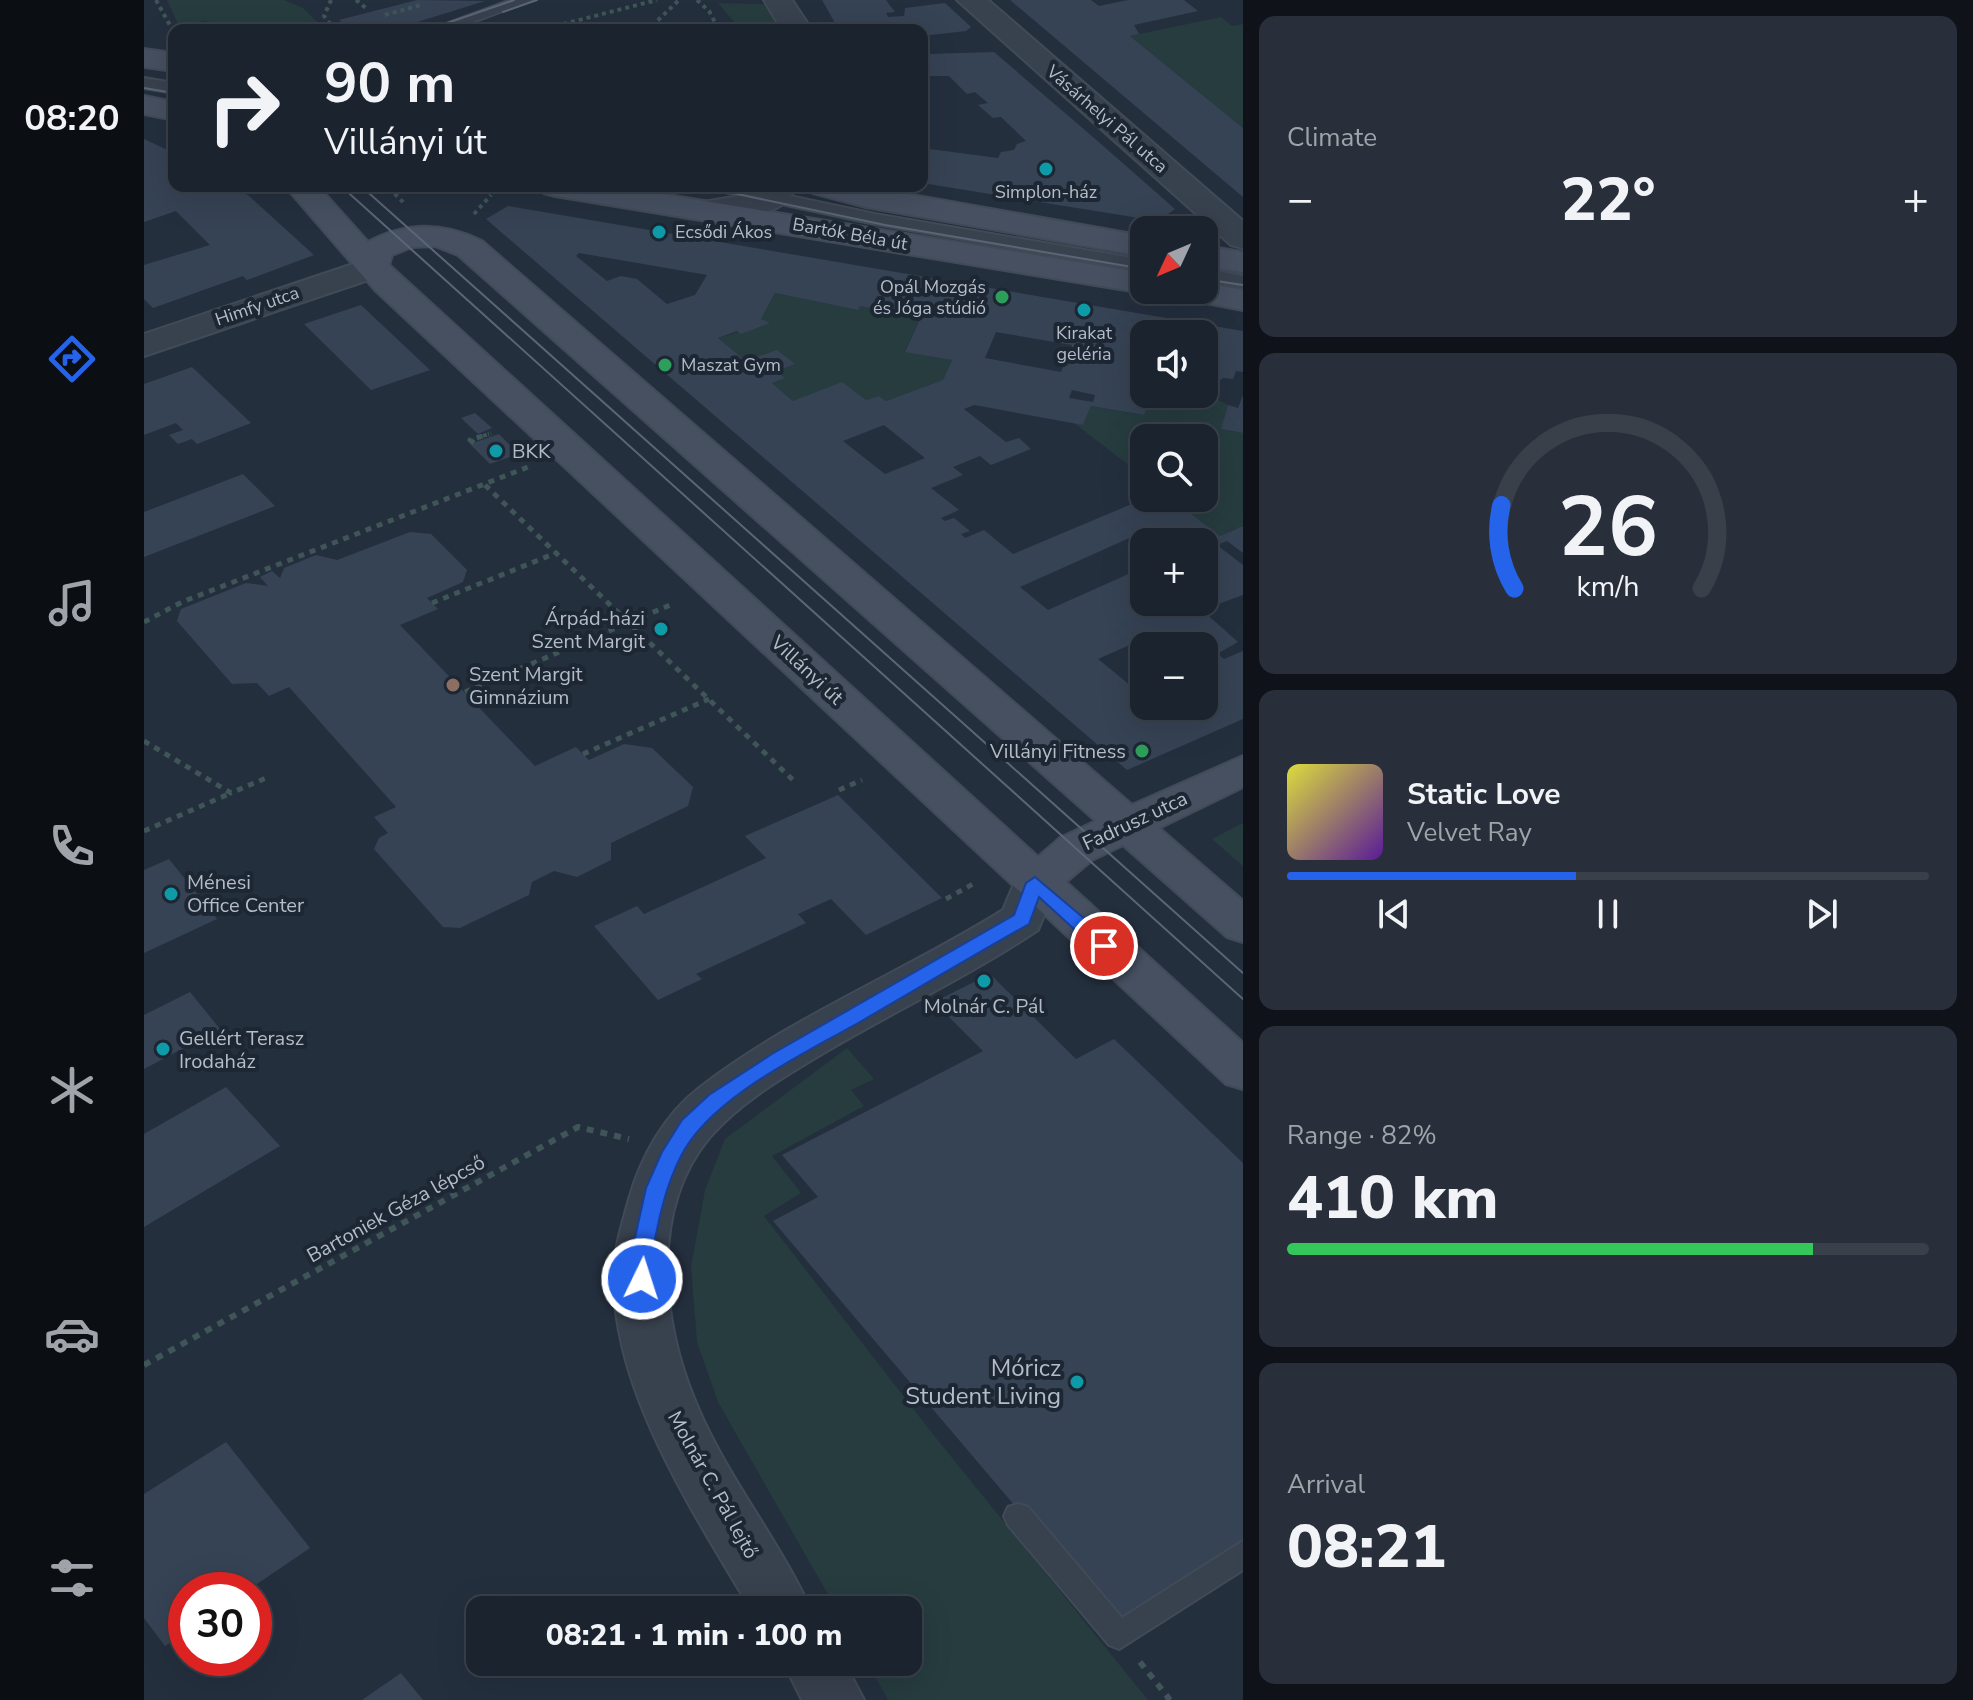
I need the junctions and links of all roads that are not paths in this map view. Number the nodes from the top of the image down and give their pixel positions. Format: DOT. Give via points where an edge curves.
graph roads {
  1 [pos="525,0"];
  2 [pos="778,0"];
  3 [pos="971,0"];
  4 [pos="455,24"];
  5 [pos="793,24"];
  6 [pos="144,58"];
  7 [pos="168,61"];
  8 [pos="144,83"];
  9 [pos="168,87"];
  10 [pos="144,105"];
  11 [pos="168,110"];
  12 [pos="306,192"];
  13 [pos="634,192"];
  14 [pos="774,192"];
  15 [pos="780,192"];
  16 [pos="850,192"];
  17 [pos="714,198"];
  18 [pos="1243,238"];
  19 [pos="1130,244"];
  20 [pos="1218,258"];
  21 [pos="1243,262"];
  22 [pos="1130,263"];
  23 [pos="371,268"];
  24 [pos="1218,277"];
  25 [pos="1130,280"];
  26 [pos="1243,281"];
  27 [pos="1218,296"];
  28 [pos="1243,300"];
  29 [pos="144,346"];
  30 [pos="1243,770"];
  31 [pos="1127,824"];
  32 [pos="1035,883"];
  33 [pos="1243,926"];
  34 [pos="1243,1071"];
  35 [pos="1018,1516"];
  36 [pos="1243,1554"];
  37 [pos="774,1596"];
  38 [pos="820,1676"];
  39 [pos="834,1700"];
  1 -- 4 [label="lane"];
  2 -- 5 [label="street"];
  3 -- 18 [label="street, Vásárhelyi Pál utca"];
  6 -- 7 [label="street"];
  8 -- 9 [label="lane"];
  10 -- 11 [label="street"];
  12 -- 23 [label="street, Villányi út"];
  13 -- 17 [label="street, Bartók Béla út"];
  14 -- 17 [label="street" via="739,207"];
  15 -- 22 [label="lane, Bartók Béla út" via="963,235"];
  16 -- 19 [label="street, Bartók Béla út"];
  17 -- 25 [label="street, Bartók Béla út"];
  20 -- 21 [label="street"];
  23 -- 29 [label="street, Himfy utca"];
  23 -- 31 [label="street" via="377,250 400,239 437,235 477,254"];
  23 -- 32 [label="street, Villányi út"];
  24 -- 26 [label="lane"];
  27 -- 28 [label="street"];
  30 -- 31 [label="street, Fadrusz utca"];
  31 -- 32 [label="street, Fadrusz utca" via="1076,849"];
  31 -- 33 [label="street"];
  32 -- 34 [label="street, Villányi út"];
  32 -- 37 [label="street, Molnár C. Pál lejtő" via="1022,919 716,1101 689,1126 656,1188 640,1260 656,1372 683,1438"];
  35 -- 36 [label="lane" via="1119,1636"];
  38 -- 39 [label="street"];
}
